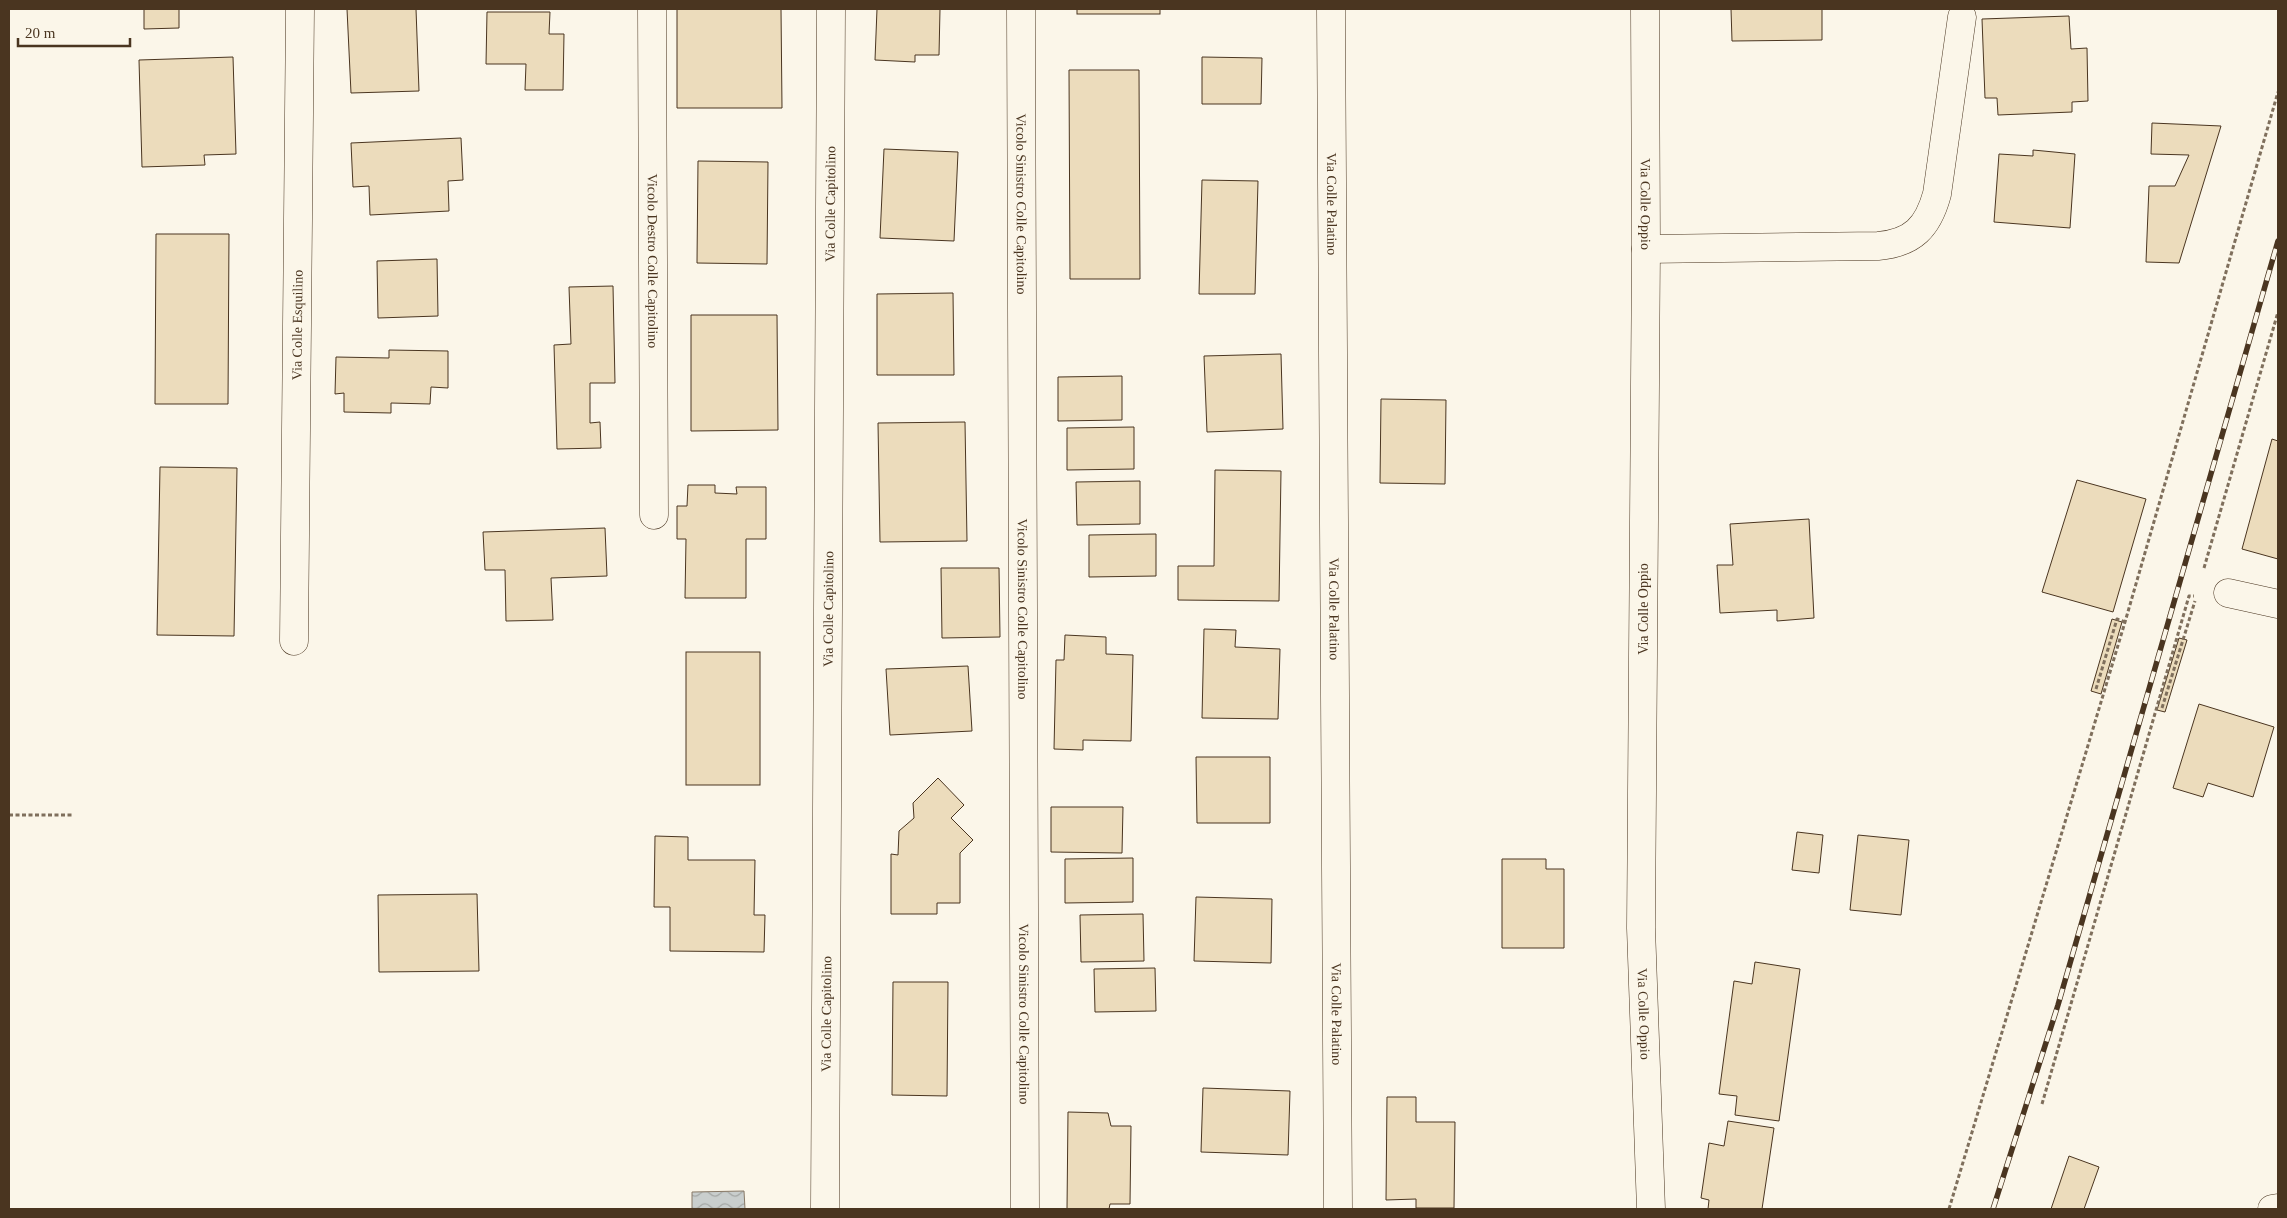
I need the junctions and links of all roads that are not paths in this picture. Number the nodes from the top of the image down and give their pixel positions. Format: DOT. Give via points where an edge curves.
graph roads {
  1 [pos="300,9"];
  2 [pos="652,9"];
  3 [pos="831,9"];
  4 [pos="1021,9"];
  5 [pos="1331,9"];
  6 [pos="1645,9"];
  7 [pos="1962,17"];
  8 [pos="1646,249"];
  9 [pos="654,515"];
  10 [pos="2228,593"];
  11 [pos="2278,604"];
  12 [pos="294,641"];
  13 [pos="2278,1208"];
  14 [pos="825,1209"];
  15 [pos="1025,1209"];
  16 [pos="1338,1209"];
  17 [pos="1652,1209"];
  18 [pos="2272,1209"];
  1 -- 12 [label="street, Via Colle Esquilino"];
  2 -- 9 [label="street, Vicolo Destro Colle Capitolino"];
  3 -- 14 [label="street, Via Colle Capitolino"];
  4 -- 15 [label="street, Vicolo Sinistro Colle Capitolino"];
  5 -- 16 [label="street, Via Colle Palatino"];
  6 -- 8 [label="street, Via Colle Oppio"];
  7 -- 8 [label="street" via="1936,194 1931,212 1919,231 1898,242 1878,246"];
  8 -- 17 [label="street, Via Colle Oppio" via="1641,928"];
  10 -- 11 [label="street"];
  13 -- 18 [label="street"];
}
